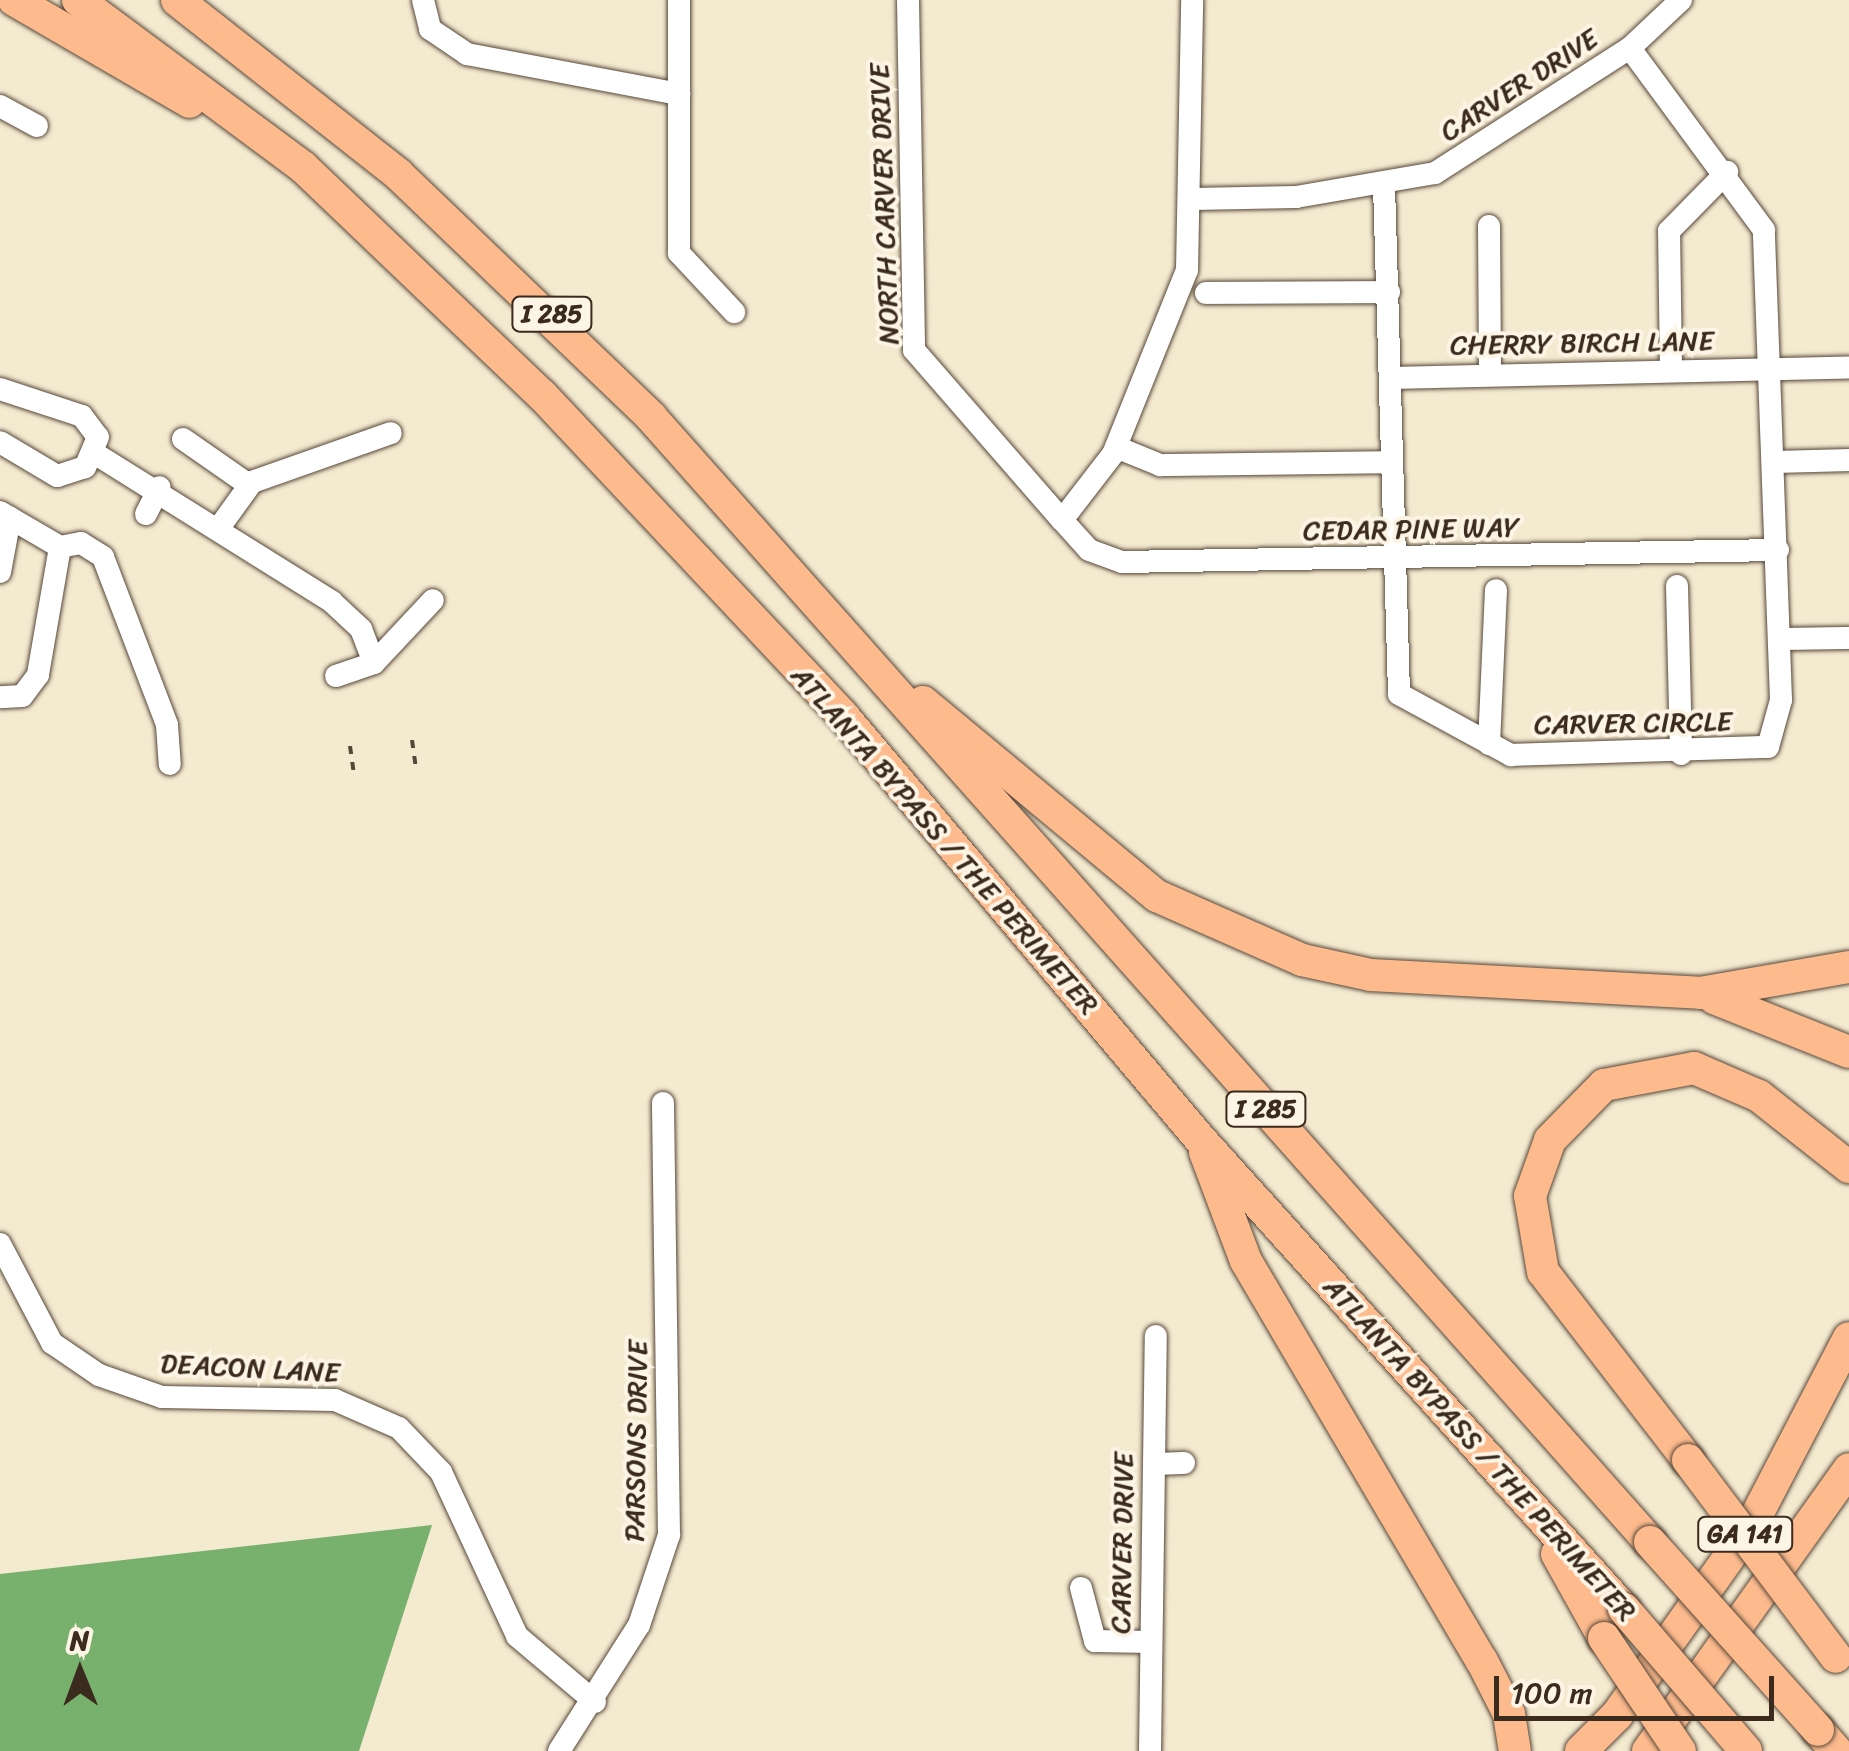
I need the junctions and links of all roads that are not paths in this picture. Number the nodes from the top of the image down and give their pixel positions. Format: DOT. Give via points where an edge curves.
graph roads {
  1 [pos="14,0"];
  2 [pos="78,0"];
  3 [pos="177,0"];
  4 [pos="424,0"];
  5 [pos="679,0"];
  6 [pos="908,0"];
  7 [pos="1192,0"];
  8 [pos="1681,0"];
  9 [pos="1630,48"];
  10 [pos="679,94"];
  11 [pos="0,106"];
  12 [pos="36,126"];
  13 [pos="302,167"];
  14 [pos="1727,172"];
  15 [pos="1384,185"];
  16 [pos="1193,199"];
  17 [pos="1489,226"];
  18 [pos="1389,292"];
  19 [pos="1206,293"];
  20 [pos="734,312"];
  21 [pos="1849,368"];
  22 [pos="1775,369"];
  23 [pos="1671,371"];
  24 [pos="1490,376"];
  25 [pos="1391,378"];
  26 [pos="0,388"];
  27 [pos="391,433"];
  28 [pos="182,439"];
  29 [pos="0,442"];
  30 [pos="1116,447"];
  31 [pos="94,453"];
  32 [pos="1849,460"];
  33 [pos="1392,462"];
  34 [pos="1777,462"];
  35 [pos="249,485"];
  36 [pos="160,488"];
  37 [pos="146,514"];
  38 [pos="5,515"];
  39 [pos="1062,520"];
  40 [pos="221,525"];
  41 [pos="60,546"];
  42 [pos="1778,550"];
  43 [pos="1393,560"];
  44 [pos="0,572"];
  45 [pos="1677,586"];
  46 [pos="1496,590"];
  47 [pos="433,600"];
  48 [pos="1849,638"];
  49 [pos="1780,639"];
  50 [pos="374,663"];
  51 [pos="883,674"];
  52 [pos="336,676"];
  53 [pos="0,696"];
  54 [pos="1488,744"];
  55 [pos="1681,754"];
  56 [pos="170,764"];
  57 [pos="1849,966"];
  58 [pos="1700,994"];
  59 [pos="1849,1052"];
  60 [pos="662,1103"];
  61 [pos="1200,1139"];
  62 [pos="1849,1166"];
  63 [pos="0,1244"];
  64 [pos="1156,1336"];
  65 [pos="1849,1338"];
  66 [pos="1184,1463"];
  67 [pos="1154,1464"];
  68 [pos="1849,1469"];
  69 [pos="1528,1502"];
  70 [pos="1081,1588"];
  71 [pos="1150,1642"];
  72 [pos="1843,1664"];
  73 [pos="594,1702"];
  74 [pos="1617,1716"];
  75 [pos="1827,1741"];
  76 [pos="558,1751"];
  77 [pos="1150,1751"];
  78 [pos="1515,1751"];
  79 [pos="1581,1751"];
  80 [pos="1594,1751"];
  81 [pos="1648,1751"];
  82 [pos="1680,1751"];
  83 [pos="1746,1751"];
  1 -- 13 [label="highway"];
  2 -- 13 [label="highway, ATLANTA BYPASS / THE PERIMETER / I 285"];
  3 -- 51 [label="highway, I 285" via="398,174 550,312"];
  4 -- 10 [label="street" via="430,29 467,54"];
  5 -- 10 [label="street"];
  6 -- 39 [label="street, NORTH CARVER DRIVE" via="914,350"];
  7 -- 16 [label="street"];
  8 -- 9 [label="street, CARVER DRIVE"];
  9 -- 14 [label="street, CARVER CIRCLE"];
  9 -- 15 [label="street, CARVER DRIVE" via="1472,157"];
  10 -- 20 [label="street" via="680,253"];
  11 -- 12 [label="street"];
  13 -- 61 [label="highway, ATLANTA BYPASS / THE PERIMETER / I 285" via="542,395 844,717"];
  14 -- 22 [label="street, CARVER CIRCLE" via="1764,230"];
  14 -- 23 [label="street" via="1670,231"];
  15 -- 16 [label="street, CARVER DRIVE"];
  15 -- 18 [label="street, CARVER CIRCLE"];
  16 -- 30 [label="street" via="1174,318"];
  17 -- 24 [label="street"];
  18 -- 19 [label="street"];
  18 -- 25 [label="street, CARVER CIRCLE"];
  21 -- 22 [label="street, CHERRY BIRCH LANE"];
  22 -- 23 [label="street, CHERRY BIRCH LANE"];
  22 -- 34 [label="street, CARVER CIRCLE"];
  23 -- 24 [label="street, CHERRY BIRCH LANE"];
  24 -- 25 [label="street, CHERRY BIRCH LANE"];
  25 -- 33 [label="street, CARVER CIRCLE"];
  26 -- 31 [label="street" via="82,416 98,437"];
  27 -- 35 [label="street"];
  28 -- 35 [label="street"];
  29 -- 31 [label="street" via="57,476 80,470"];
  30 -- 33 [label="street" via="1175,466"];
  30 -- 39 [label="street"];
  31 -- 36 [label="street"];
  32 -- 34 [label="street"];
  33 -- 43 [label="street, CARVER CIRCLE"];
  34 -- 42 [label="street, CARVER CIRCLE"];
  35 -- 40 [label="street"];
  36 -- 37 [label="street"];
  36 -- 40 [label="street"];
  38 -- 41 [label="street"];
  38 -- 44 [label="street"];
  39 -- 43 [label="street, CEDAR PINE WAY" via="1089,550 1122,562"];
  40 -- 50 [label="street" via="352,617"];
  41 -- 53 [label="street" via="38,675 22,696"];
  41 -- 56 [label="street" via="81,543 102,557 167,725"];
  42 -- 43 [label="street, CEDAR PINE WAY"];
  42 -- 49 [label="street, CARVER CIRCLE"];
  43 -- 54 [label="street, CARVER CIRCLE" via="1398,694"];
  45 -- 55 [label="street"];
  46 -- 54 [label="street"];
  47 -- 50 [label="street"];
  48 -- 49 [label="street"];
  49 -- 55 [label="street, CARVER CIRCLE" via="1781,700 1768,747"];
  50 -- 52 [label="street"];
  51 -- 58 [label="highway" via="1008,764 1137,882 1242,940 1372,974"];
  51 -- 75 [label="highway, I 285, bridge"];
  54 -- 55 [label="street, CARVER CIRCLE" via="1510,755"];
  57 -- 58 [label="highway"];
  58 -- 59 [label="highway"];
  60 -- 73 [label="street, PARSONS DRIVE" via="668,1535 640,1625"];
  61 -- 69 [label="highway, ATLANTA BYPASS / THE PERIMETER / I 285"];
  61 -- 78 [label="highway" via="1246,1261 1482,1661"];
  62 -- 72 [label="highway, bridge" via="1760,1096 1694,1068 1604,1086 1550,1140 1530,1196 1543,1272"];
  63 -- 73 [label="street, DEACON LANE" via="52,1343 99,1375 162,1397 335,1400 399,1428 442,1472 517,1636"];
  64 -- 67 [label="street, CARVER DRIVE"];
  65 -- 74 [label="highway, GA 141" via="1769,1497"];
  66 -- 67 [label="street"];
  67 -- 71 [label="street, CARVER DRIVE"];
  68 -- 81 [label="highway, GA 141"];
  69 -- 82 [label="highway, bridge" via="1604,1638"];
  69 -- 83 [label="highway, ATLANTA BYPASS / THE PERIMETER / I 285, bridge"];
  70 -- 71 [label="street" via="1095,1641"];
  71 -- 77 [label="street, CARVER DRIVE"];
  73 -- 76 [label="street, PARSONS DRIVE"];
  74 -- 79 [label="highway, GA 141"];
  74 -- 80 [label="highway"];
}
